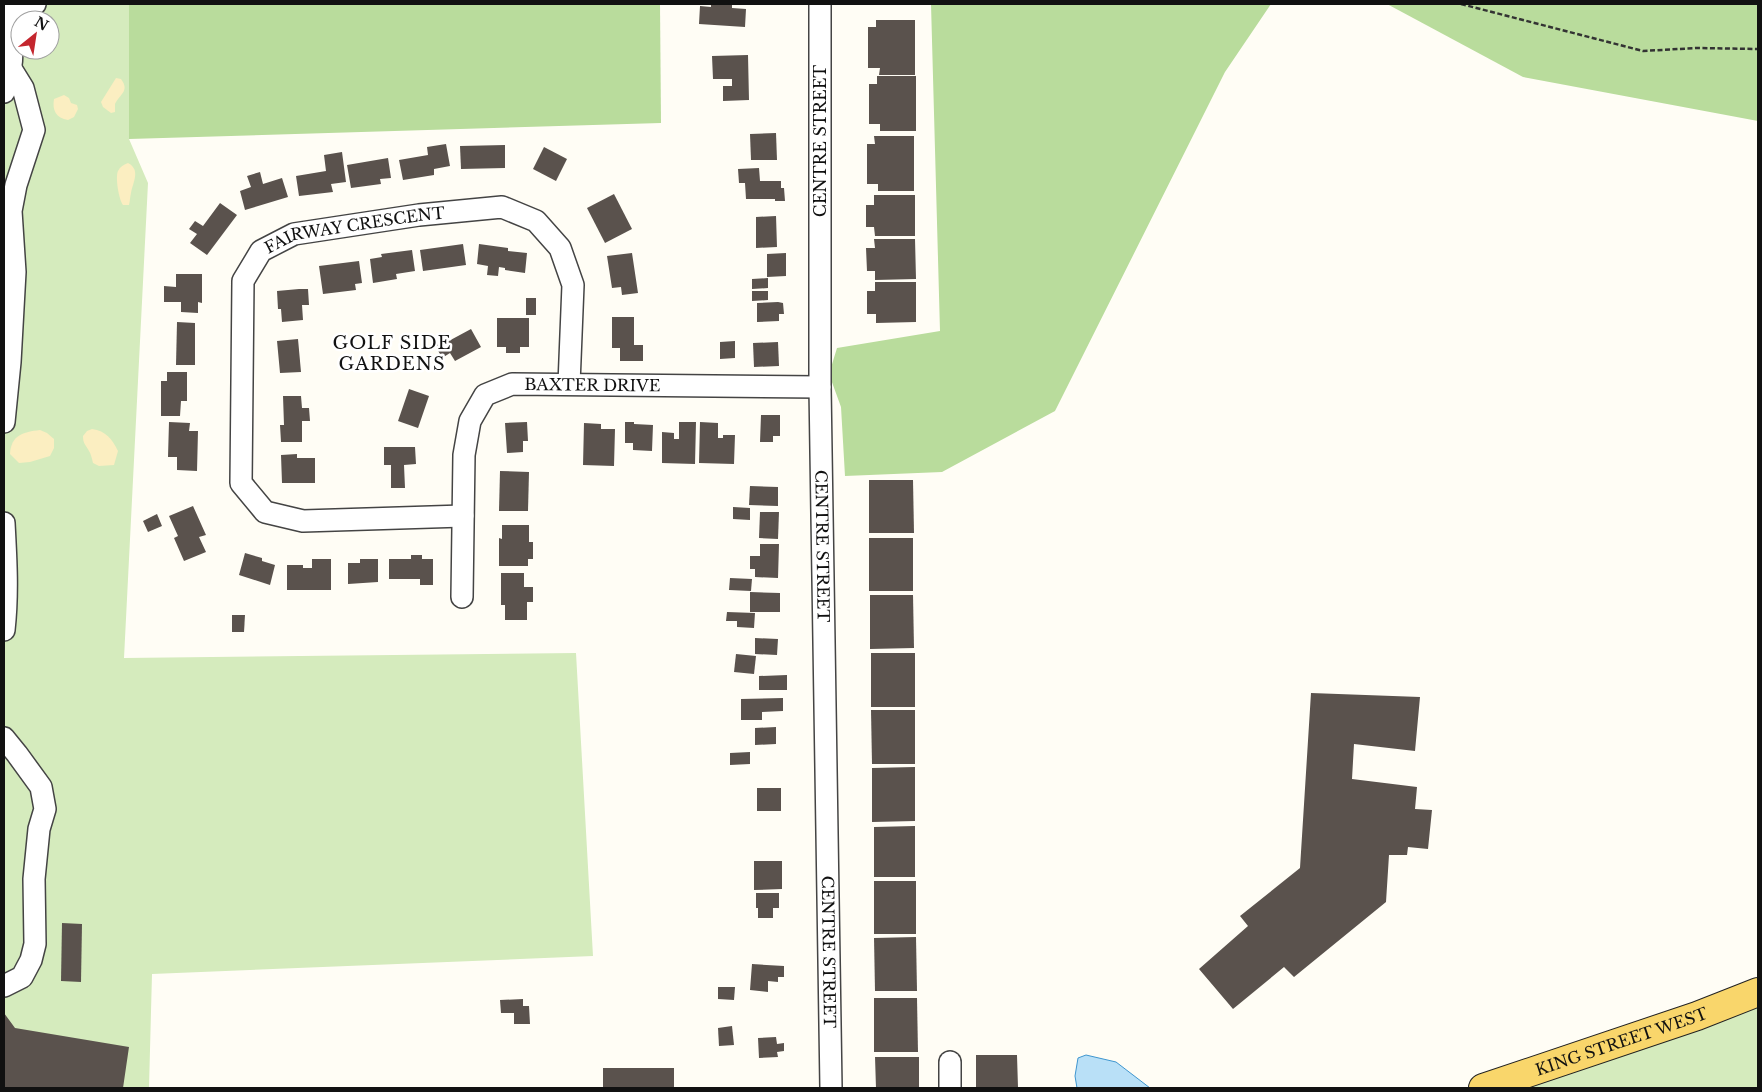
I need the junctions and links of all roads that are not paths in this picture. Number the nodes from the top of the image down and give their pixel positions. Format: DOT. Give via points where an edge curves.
graph roads {
  1 [pos="8,4"];
  2 [pos="820,4"];
  3 [pos="16,60"];
  4 [pos="6,81"];
  5 [pos="6,384"];
  6 [pos="570,384"];
  7 [pos="820,387"];
  8 [pos="4,422"];
  9 [pos="463,516"];
  10 [pos="4,523"];
  11 [pos="462,597"];
  12 [pos="4,630"];
  13 [pos="4,738"];
  14 [pos="4,986"];
  15 [pos="1758,992"];
  16 [pos="950,1062"];
  17 [pos="831,1088"];
  18 [pos="950,1088"];
  19 [pos="1483,1088"];
  1 -- 4 [label="street" via="13,53"];
  2 -- 7 [label="street, CENTRE STREET"];
  3 -- 4 [label="street"];
  4 -- 5 [label="street" via="23,88 34,130 16,184 11,211 15,272"];
  5 -- 8 [label="street"];
  6 -- 7 [label="street, BAXTER DRIVE"];
  6 -- 9 [label="street, BAXTER DRIVE" via="512,384 484,395 470,421 464,455"];
  6 -- 9 [label="street, FAIRWAY CRESCENT" via="574,285 560,248 536,221 502,207 419,215 294,234 261,251 243,280 242,483 265,512 303,521"];
  7 -- 17 [label="street, CENTRE STREET"];
  9 -- 11 [label="street, BAXTER DRIVE"];
  10 -- 12 [label="street" via="7,558"];
  13 -- 14 [label="street" via="41,787 45,809 39,829 34,879 35,944 22,977"];
  15 -- 19 [label="main road, KING STREET WEST" via="1698,1016"];
  16 -- 18 [label="street"];
}
